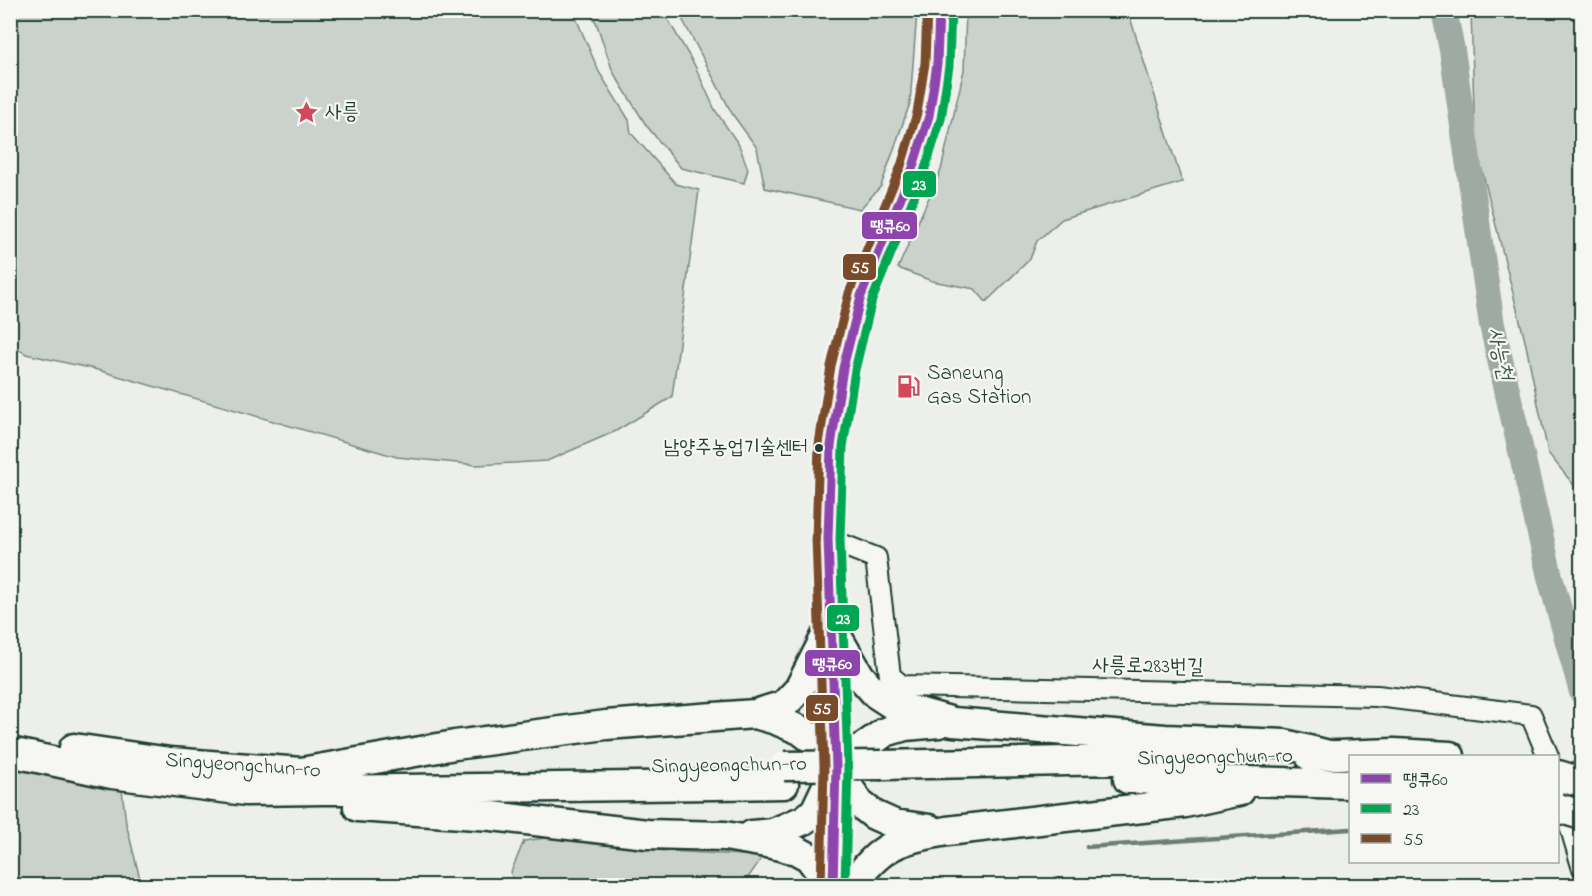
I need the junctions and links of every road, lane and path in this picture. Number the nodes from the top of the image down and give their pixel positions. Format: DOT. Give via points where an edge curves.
graph roads {
  1 [pos="939,10"];
  2 [pos="828,539"];
  3 [pos="831,626"];
  4 [pos="755,714"];
  5 [pos="953,722"];
  6 [pos="10,734"];
  7 [pos="10,752"];
  8 [pos="1329,755"];
  9 [pos="1431,755"];
  10 [pos="1548,755"];
  11 [pos="836,767"];
  12 [pos="301,772"];
  13 [pos="784,775"];
  14 [pos="883,775"];
  15 [pos="1559,776"];
  16 [pos="1280,782"];
  17 [pos="1581,782"];
  18 [pos="1349,784"];
  19 [pos="246,791"];
  20 [pos="1559,792"];
  21 [pos="1559,809"];
  22 [pos="1581,815"];
  23 [pos="946,831"];
  24 [pos="725,836"];
  25 [pos="1581,866"];
  26 [pos="824,885"];
  27 [pos="833,885"];
  28 [pos="851,885"];
  1 -- 2 [label="street" via="937,64 924,135 871,270 843,368 831,446"];
  2 -- 3 [label="street"];
  2 -- 10 [label="street, 사릉로283번길" via="876,558 890,676 902,686 1377,696 1531,715"];
  3 -- 4 [label="highway" via="799,689 784,705"];
  3 -- 5 [label="highway" via="860,676 876,694 892,705"];
  3 -- 11 [label="street"];
  4 -- 11 [label="highway" via="800,730 819,744"];
  4 -- 12 [label="highway" via="606,725 455,745"];
  5 -- 8 [label="highway" via="1285,744"];
  5 -- 11 [label="highway" via="905,726 885,732"];
  6 -- 12 [label="highway, Singyeongchun-ro" via="170,762"];
  7 -- 19 [label="highway, Singyeongchun-ro" via="112,774"];
  8 -- 9 [label="highway, Singyeongchun-ro"];
  8 -- 14 [label="highway, Singyeongchun-ro"];
  11 -- 23 [label="highway" via="861,804 874,815 894,824"];
  11 -- 24 [label="highway" via="814,811 804,820 773,833"];
  11 -- 27 [label="street"];
  12 -- 13 [label="highway, Singyeongchun-ro"];
  13 -- 14 [label="highway, Singyeongchun-ro"];
  13 -- 19 [label="highway, Singyeongchun-ro"];
  14 -- 16 [label="highway, Singyeongchun-ro"];
  15 -- 17 [label="highway"];
  16 -- 18 [label="highway, Singyeongchun-ro"];
  16 -- 23 [label="highway" via="1185,803"];
  19 -- 24 [label="highway" via="345,806 492,816 647,834"];
  20 -- 25 [label="street"];
  21 -- 22 [label="highway, bridge"];
  23 -- 28 [label="highway" via="889,846 876,855"];
  24 -- 26 [label="highway" via="796,850 819,869"];
}
